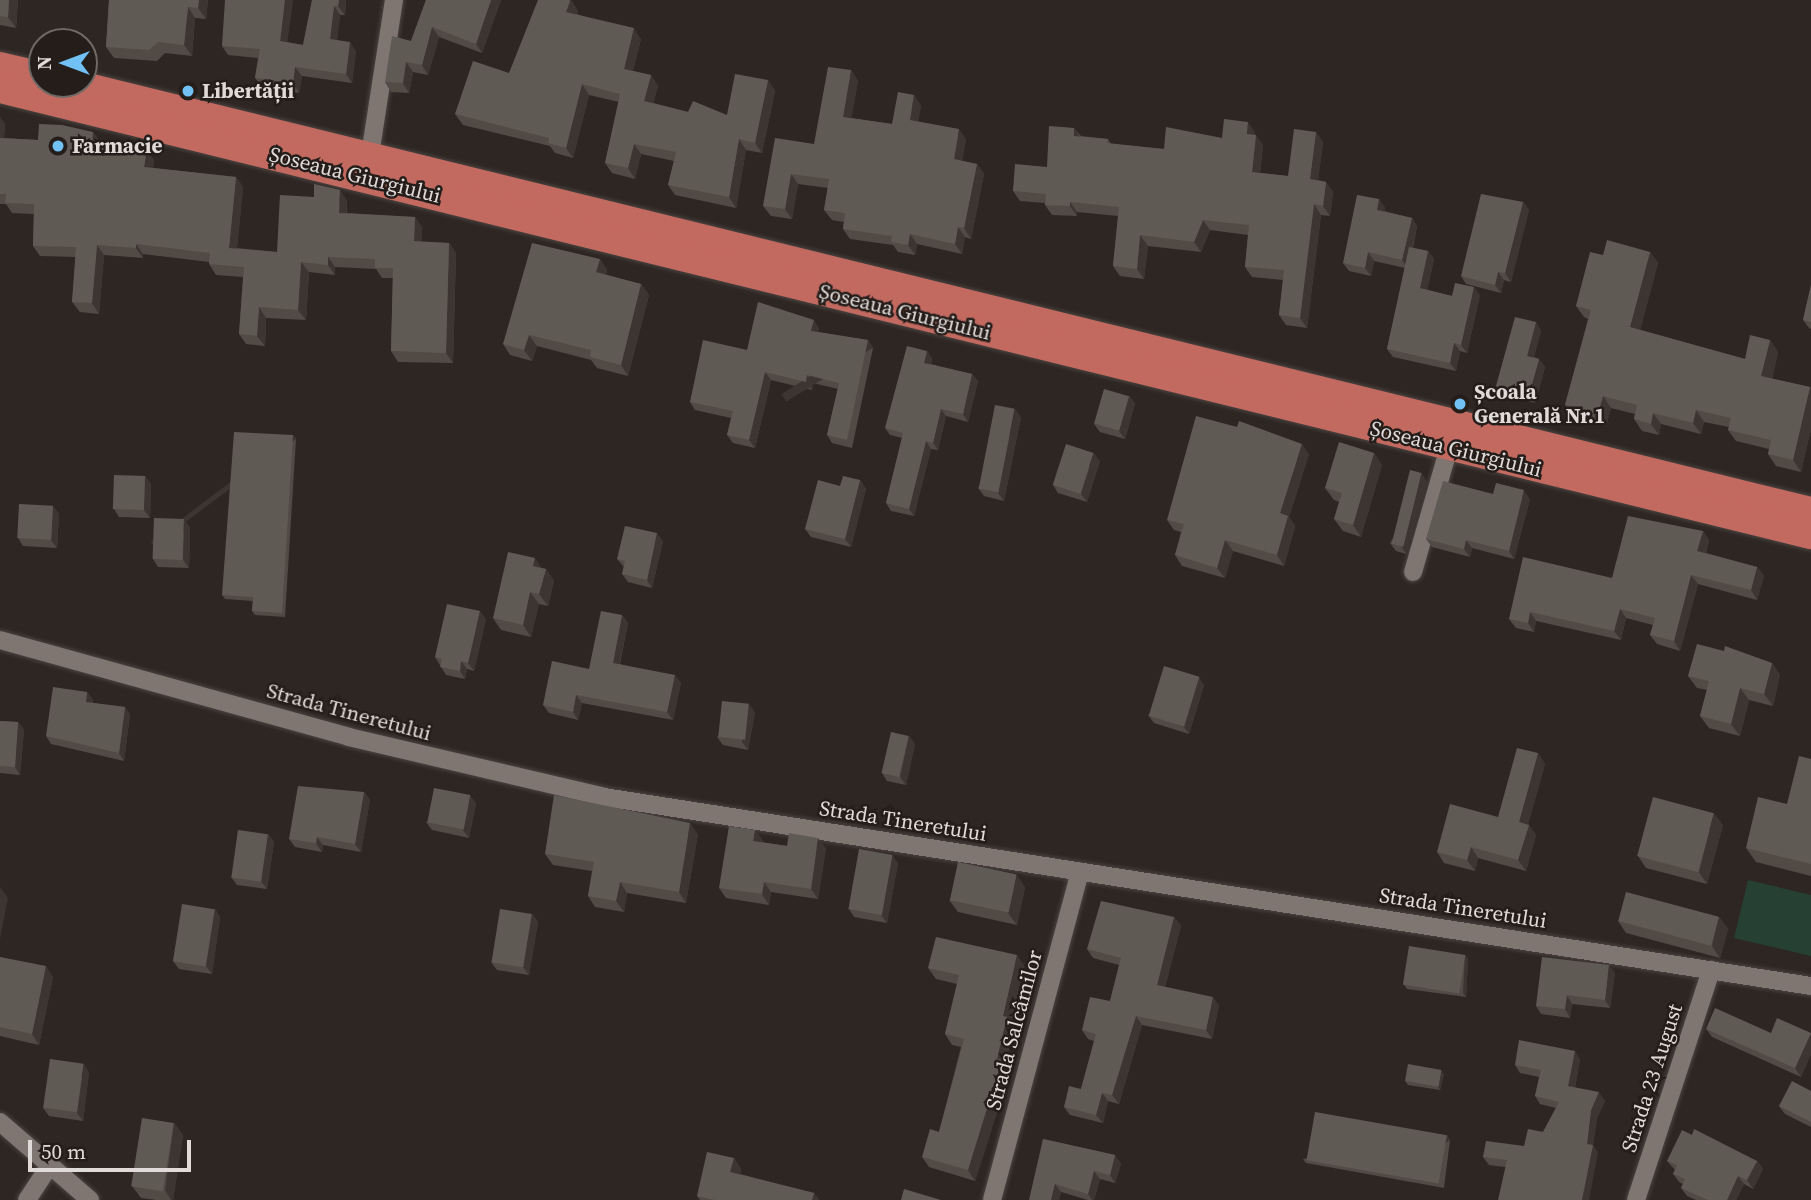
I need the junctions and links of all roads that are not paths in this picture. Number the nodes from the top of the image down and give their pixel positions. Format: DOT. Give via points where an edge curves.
graph roads {
  1 [pos="394,0"];
  2 [pos="0,66"];
  3 [pos="28,73"];
  4 [pos="0,89"];
  5 [pos="98,89"];
  6 [pos="369,155"];
  7 [pos="1449,447"];
  8 [pos="1811,511"];
  9 [pos="1811,535"];
  10 [pos="1413,572"];
  11 [pos="0,640"];
  12 [pos="1080,872"];
  13 [pos="1711,970"];
  14 [pos="1811,986"];
  15 [pos="0,1122"];
  16 [pos="50,1165"];
  17 [pos="27,1200"];
  18 [pos="90,1200"];
  19 [pos="992,1200"];
  20 [pos="1636,1200"];
  1 -- 6 [label="street"];
  2 -- 3 [label="highway"];
  4 -- 7 [label="highway, Șoseaua Giurgiului"];
  5 -- 6 [label="highway, Șoseaua Giurgiului"];
  6 -- 8 [label="highway, Șoseaua Giurgiului"];
  7 -- 9 [label="highway, Șoseaua Giurgiului"];
  7 -- 10 [label="street"];
  11 -- 12 [label="street, Strada Tineretului" via="349,737 604,797"];
  12 -- 13 [label="street, Strada Tineretului"];
  12 -- 19 [label="street, Strada Salcâmilor"];
  13 -- 14 [label="street, Strada Tineretului"];
  13 -- 20 [label="street, Strada 23 August"];
  15 -- 16 [label="street"];
  16 -- 17 [label="street"];
  16 -- 18 [label="street"];
}
